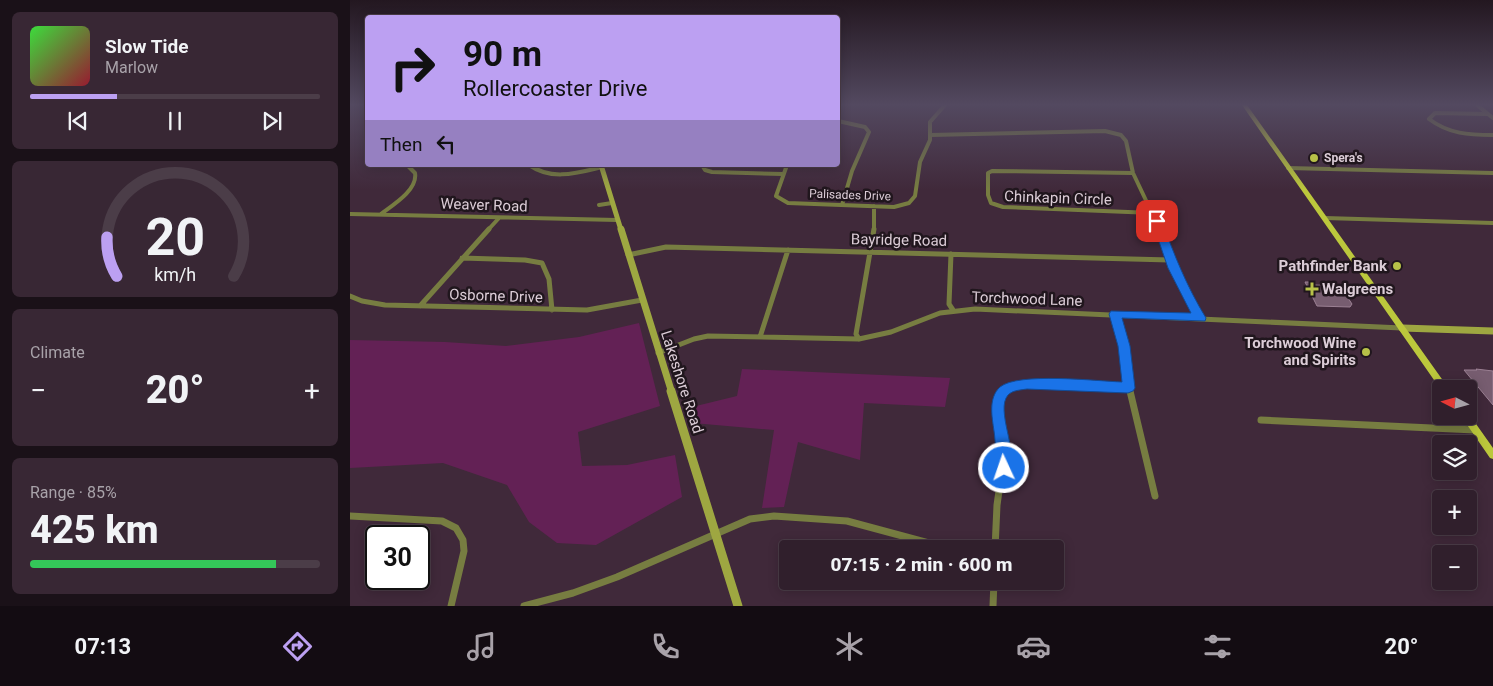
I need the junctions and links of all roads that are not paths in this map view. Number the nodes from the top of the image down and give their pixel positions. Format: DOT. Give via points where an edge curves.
graph roads {
  1 [pos="867,133"];
  2 [pos="1053,133"];
  3 [pos="1115,133"];
  4 [pos="1263,133"];
  5 [pos="1455,133"];
  6 [pos="1493,135"];
  7 [pos="930,136"];
  8 [pos="409,167"];
  9 [pos="532,167"];
  10 [pos="596,167"];
  11 [pos="601,167"];
  12 [pos="704,167"];
  13 [pos="786,167"];
  14 [pos="1288,168"];
  15 [pos="1133,173"];
  16 [pos="1493,173"];
  17 [pos="784,174"];
  18 [pos="612,204"];
  19 [pos="599,205"];
  20 [pos="842,205"];
  21 [pos="874,206"];
  22 [pos="1153,213"];
  23 [pos="350,214"];
  24 [pos="381,215"];
  25 [pos="498,218"];
  26 [pos="1324,218"];
  27 [pos="617,220"];
  28 [pos="1493,223"];
  29 [pos="788,250"];
  30 [pos="869,253"];
  31 [pos="951,254"];
  32 [pos="628,255"];
  33 [pos="462,258"];
  34 [pos="1170,260"];
  35 [pos="350,296"];
  36 [pos="642,300"];
  37 [pos="420,306"];
  38 [pos="552,310"];
  39 [pos="953,310"];
  40 [pos="1115,314"];
  41 [pos="1201,318"];
  42 [pos="1402,328"];
  43 [pos="1493,331"];
  44 [pos="760,337"];
  45 [pos="858,339"];
  46 [pos="658,353"];
  47 [pos="1439,380"];
  48 [pos="1128,388"];
  49 [pos="1261,420"];
  50 [pos="1471,425"];
  51 [pos="1475,430"];
  52 [pos="1493,455"];
  53 [pos="1154,496"];
  54 [pos="350,516"];
  55 [pos="716,533"];
  56 [pos="919,540"];
  57 [pos="995,540"];
  58 [pos="994,590"];
  59 [pos="450,606"];
  60 [pos="524,606"];
  61 [pos="738,606"];
  62 [pos="993,606"];
  1 -- 20 [label="street"];
  2 -- 7 [label="street"];
  3 -- 15 [label="street" via="1126,142"];
  4 -- 14 [label="main road"];
  5 -- 6 [label="street"];
  7 -- 21 [label="street, Palisades Drive" via="920,162 914,200 899,206"];
  8 -- 24 [label="street" via="416,176 412,188"];
  9 -- 10 [label="street" via="543,173 558,175"];
  11 -- 18 [label="street, Lakeshore Road"];
  12 -- 17 [label="street" via="712,172"];
  13 -- 17 [label="street, Palisades Drive"];
  14 -- 16 [label="street"];
  14 -- 26 [label="main road"];
  15 -- 22 [label="street"];
  15 -- 22 [label="street, Chinkapin Circle" via="992,171 988,173 989,201 997,207"];
  17 -- 20 [label="street, Palisades Drive" via="776,193 783,201"];
  18 -- 19 [label="street"];
  18 -- 27 [label="street, Lakeshore Road"];
  20 -- 21 [label="street, Palisades Drive"];
  21 -- 30 [label="street" via="874,230"];
  22 -- 34 [label="street"];
  23 -- 24 [label="street, Weaver Road"];
  24 -- 25 [label="street, Weaver Road"];
  25 -- 27 [label="street, Weaver Road"];
  25 -- 33 [label="street"];
  26 -- 28 [label="street"];
  26 -- 42 [label="main road"];
  27 -- 32 [label="street, Lakeshore Road"];
  29 -- 30 [label="street, Bayridge Road"];
  29 -- 32 [label="street, Bayridge Road" via="666,247"];
  29 -- 44 [label="street"];
  30 -- 31 [label="street, Bayridge Road"];
  30 -- 45 [label="street" via="856,334"];
  31 -- 34 [label="street, Bayridge Road"];
  31 -- 39 [label="street" via="949,304"];
  32 -- 36 [label="street, Lakeshore Road"];
  33 -- 37 [label="street"];
  33 -- 38 [label="street" via="542,263"];
  34 -- 41 [label="street"];
  35 -- 37 [label="street, Osborne Drive" via="367,303"];
  36 -- 38 [label="street, Osborne Drive" via="600,309"];
  36 -- 46 [label="street, Lakeshore Road"];
  37 -- 38 [label="street, Osborne Drive"];
  39 -- 40 [label="street, Torchwood Lane"];
  39 -- 45 [label="street, Torchwood Lane" via="940,312 881,336"];
  40 -- 41 [label="street, Torchwood Lane"];
  40 -- 48 [label="street" via="1124,346"];
  41 -- 42 [label="street, Torchwood Lane"];
  42 -- 43 [label="street"];
  42 -- 47 [label="main road"];
  44 -- 45 [label="street, Torchwood Lane"];
  44 -- 46 [label="street, Torchwood Lane" via="708,336"];
  46 -- 55 [label="street, Lakeshore Road"];
  48 -- 53 [label="street"];
  48 -- 57 [label="street" via="1027,384 1013,386 1003,392 998,402 998,415 1004,468"];
  49 -- 51 [label="street"];
  50 -- 51 [label="main road"];
  51 -- 52 [label="main road"];
  54 -- 59 [label="street" via="442,522 456,526 465,542"];
  55 -- 56 [label="street" via="750,519 774,516 834,520"];
  55 -- 60 [label="street" via="617,577"];
  55 -- 61 [label="street, Lakeshore Road"];
  58 -- 62 [label="street"];
}
